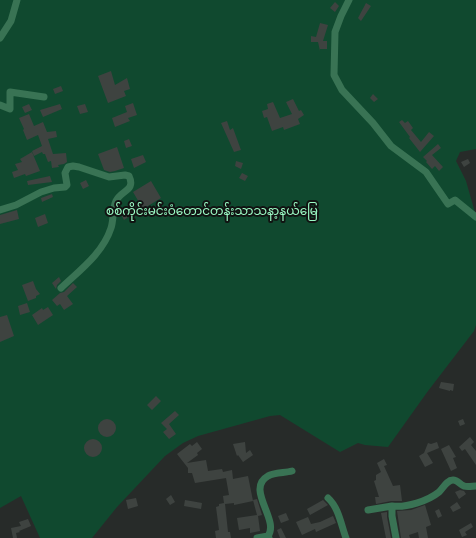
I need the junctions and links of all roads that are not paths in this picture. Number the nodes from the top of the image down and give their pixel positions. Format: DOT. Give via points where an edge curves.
graph roads {
  1 [pos="17,0"];
  2 [pos="349,0"];
  3 [pos="0,38"];
  4 [pos="44,97"];
  5 [pos="0,105"];
  6 [pos="0,210"];
  7 [pos="476,217"];
  8 [pos="61,288"];
  9 [pos="292,472"];
  10 [pos="476,486"];
  11 [pos="328,498"];
  12 [pos="392,506"];
  13 [pos="368,510"];
  14 [pos="268,537"];
  15 [pos="257,538"];
  16 [pos="346,538"];
  17 [pos="396,538"];
  1 -- 3 [label="street" via="11,21"];
  2 -- 7 [label="street" via="335,32 334,75 342,90 391,146 426,172 448,204 455,200"];
  4 -- 5 [label="street" via="10,92 10,109"];
  6 -- 8 [label="street" via="16,206 41,192 65,187 65,173 68,167 79,167 111,178 129,176 130,188 117,199 111,229 101,248"];
  9 -- 14 [label="street" via="268,476 262,482 260,494 271,524 271,533"];
  10 -- 12 [label="street" via="463,486 453,480 417,504"];
  11 -- 16 [label="street" via="338,514"];
  12 -- 13 [label="street"];
  12 -- 17 [label="street"];
  14 -- 15 [label="street"];
}
